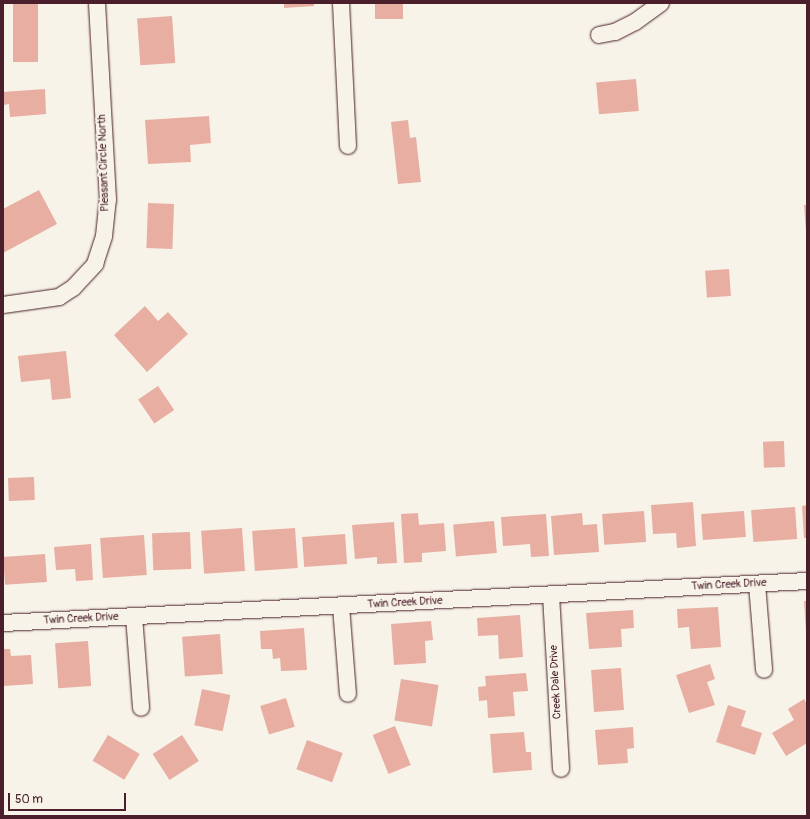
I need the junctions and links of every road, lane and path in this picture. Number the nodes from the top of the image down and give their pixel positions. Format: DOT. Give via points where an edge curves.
graph roads {
  1 [pos="97,3"];
  2 [pos="341,3"];
  3 [pos="661,3"];
  4 [pos="599,35"];
  5 [pos="348,146"];
  6 [pos="3,305"];
  7 [pos="807,581"];
  8 [pos="757,584"];
  9 [pos="551,595"];
  10 [pos="341,606"];
  11 [pos="134,616"];
  12 [pos="3,623"];
  13 [pos="764,670"];
  14 [pos="348,694"];
  15 [pos="141,708"];
  16 [pos="561,769"];
  1 -- 6 [label="street, Pleasant Circle North" via="108,200 104,236 95,264 73,288 59,297"];
  2 -- 5 [label="street"];
  3 -- 4 [label="street" via="635,22 615,32"];
  7 -- 8 [label="street, Twin Creek Drive"];
  8 -- 9 [label="street, Twin Creek Drive"];
  8 -- 13 [label="street"];
  9 -- 10 [label="street, Twin Creek Drive"];
  9 -- 16 [label="street, Creek Dale Drive"];
  10 -- 11 [label="street, Twin Creek Drive"];
  10 -- 14 [label="street"];
  11 -- 12 [label="street, Twin Creek Drive"];
  11 -- 15 [label="street"];
}
